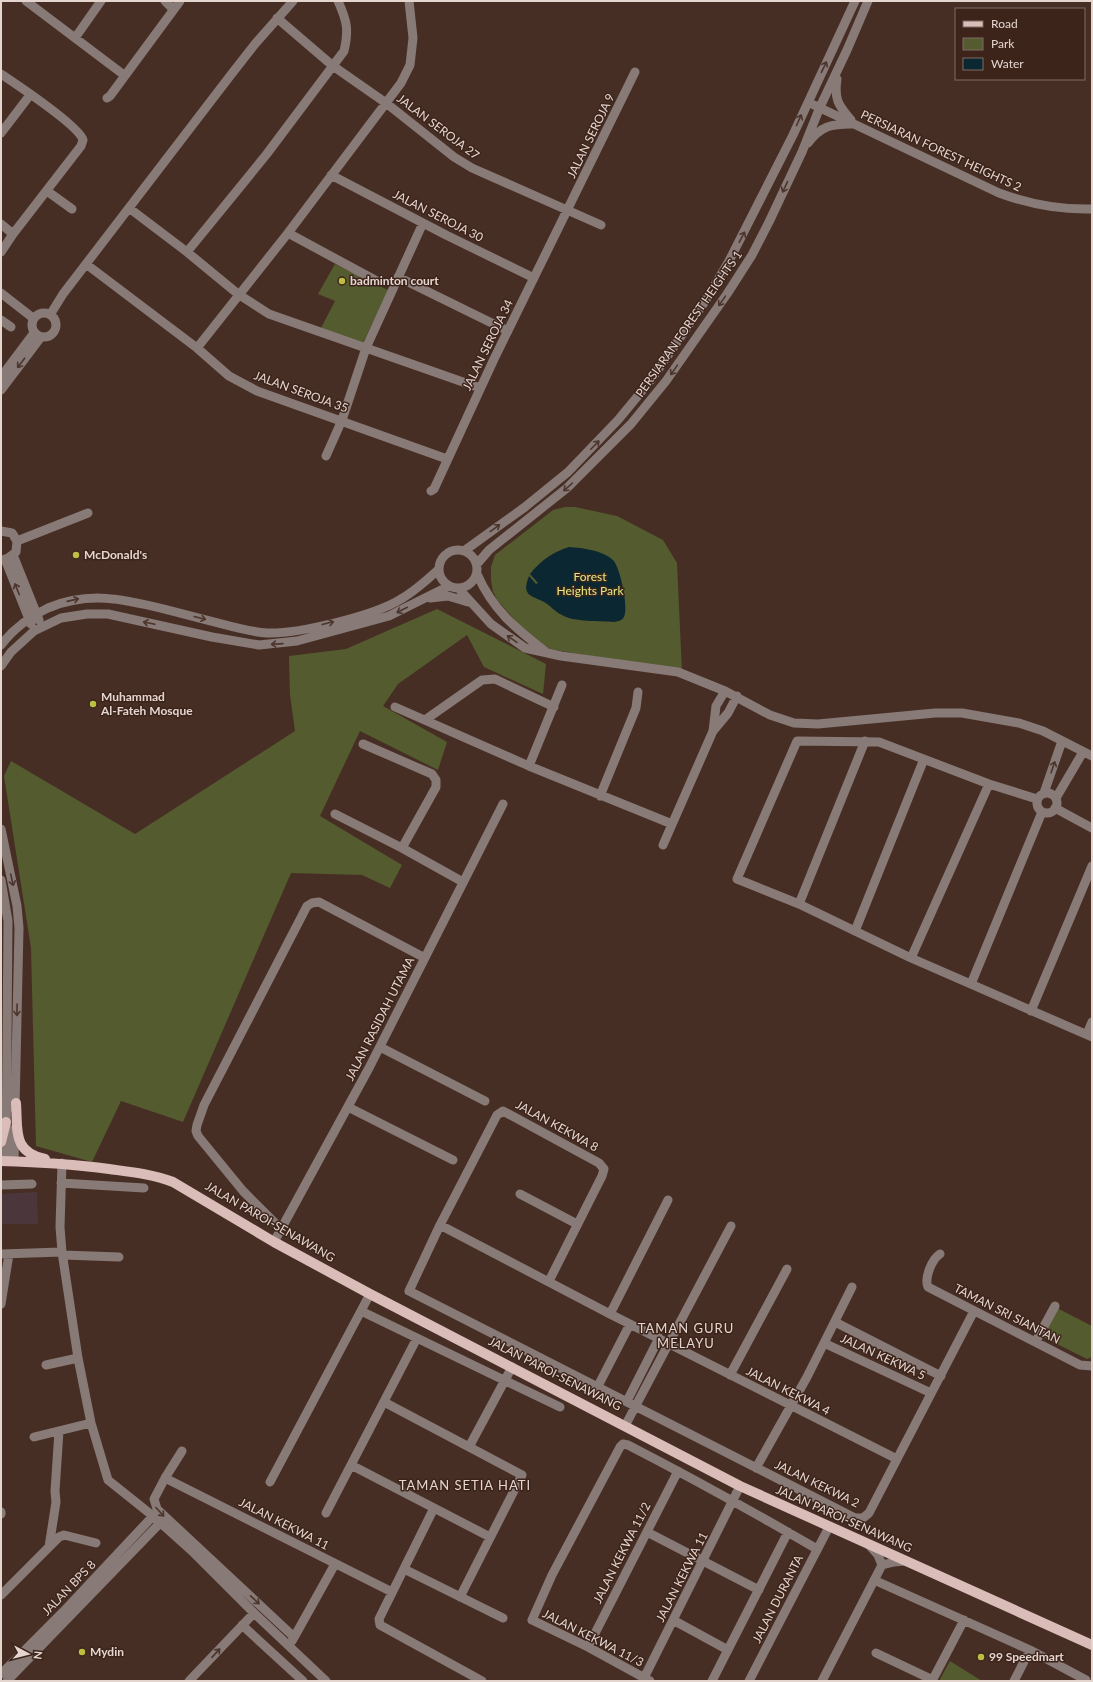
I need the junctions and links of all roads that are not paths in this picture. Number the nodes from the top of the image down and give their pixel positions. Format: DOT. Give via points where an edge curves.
graph roads {
  1 [pos="27,1"];
  2 [pos="101,1"];
  3 [pos="166,1"];
  4 [pos="180,1"];
  5 [pos="280,1"];
  6 [pos="338,1"];
  7 [pos="409,1"];
  8 [pos="855,1"];
  9 [pos="868,1"];
  10 [pos="291,4"];
  11 [pos="173,9"];
  12 [pos="277,18"];
  13 [pos="75,38"];
  14 [pos="333,66"];
  15 [pos="839,67"];
  16 [pos="635,72"];
  17 [pos="1,74"];
  18 [pos="124,75"];
  19 [pos="30,95"];
  20 [pos="107,98"];
  21 [pos="807,102"];
  22 [pos="386,103"];
  23 [pos="820,107"];
  24 [pos="854,124"];
  25 [pos="1,133"];
  26 [pos="802,152"];
  27 [pos="331,175"];
  28 [pos="47,190"];
  29 [pos="129,208"];
  30 [pos="72,209"];
  31 [pos="1092,209"];
  32 [pos="568,210"];
  33 [pos="423,223"];
  34 [pos="1,224"];
  35 [pos="601,225"];
  36 [pos="288,233"];
  37 [pos="13,234"];
  38 [pos="1,252"];
  39 [pos="187,252"];
  40 [pos="86,264"];
  41 [pos="398,277"];
  42 [pos="534,278"];
  43 [pos="375,280"];
  44 [pos="1,293"];
  45 [pos="238,294"];
  46 [pos="50,315"];
  47 [pos="33,318"];
  48 [pos="1,320"];
  49 [pos="11,327"];
  50 [pos="508,331"];
  51 [pos="38,335"];
  52 [pos="197,348"];
  53 [pos="366,348"];
  54 [pos="1,377"];
  55 [pos="480,388"];
  56 [pos="1,390"];
  57 [pos="342,420"];
  58 [pos="326,456"];
  59 [pos="447,459"];
  60 [pos="431,491"];
  61 [pos="88,513"];
  62 [pos="2,529"];
  63 [pos="17,540"];
  64 [pos="464,551"];
  65 [pos="13,555"];
  66 [pos="3,559"];
  67 [pos="477,564"];
  68 [pos="439,569"];
  69 [pos="477,574"];
  70 [pos="449,586"];
  71 [pos="459,589"];
  72 [pos="416,602"];
  73 [pos="471,603"];
  74 [pos="33,616"];
  75 [pos="38,629"];
  76 [pos="1,645"];
  77 [pos="548,653"];
  78 [pos="1,666"];
  79 [pos="562,685"];
  80 [pos="725,691"];
  81 [pos="638,692"];
  82 [pos="737,696"];
  83 [pos="395,707"];
  84 [pos="554,707"];
  85 [pos="425,720"];
  86 [pos="713,732"];
  87 [pos="865,741"];
  88 [pos="1062,741"];
  89 [pos="363,744"];
  90 [pos="1083,752"];
  91 [pos="1092,756"];
  92 [pos="924,759"];
  93 [pos="529,766"];
  94 [pos="989,784"];
  95 [pos="1044,793"];
  96 [pos="600,796"];
  97 [pos="1056,798"];
  98 [pos="1037,799"];
  99 [pos="503,804"];
  100 [pos="1055,808"];
  101 [pos="1042,812"];
  102 [pos="335,814"];
  103 [pos="672,824"];
  104 [pos="1,828"];
  105 [pos="1092,828"];
  106 [pos="663,845"];
  107 [pos="402,848"];
  108 [pos="1092,866"];
  109 [pos="1,880"];
  110 [pos="463,882"];
  111 [pos="799,904"];
  112 [pos="855,931"];
  113 [pos="425,958"];
  114 [pos="911,958"];
  115 [pos="971,984"];
  116 [pos="1031,1011"];
  117 [pos="1092,1022"];
  118 [pos="1089,1036"];
  119 [pos="380,1047"];
  120 [pos="485,1100"];
  121 [pos="16,1103"];
  122 [pos="348,1107"];
  123 [pos="6,1122"];
  124 [pos="1,1142"];
  125 [pos="453,1160"];
  126 [pos="7,1161"];
  127 [pos="67,1164"];
  128 [pos="32,1184"];
  129 [pos="61,1184"];
  130 [pos="1,1185"];
  131 [pos="144,1188"];
  132 [pos="520,1194"];
  133 [pos="668,1200"];
  134 [pos="578,1224"];
  135 [pos="440,1225"];
  136 [pos="731,1226"];
  137 [pos="281,1229"];
  138 [pos="274,1242"];
  139 [pos="63,1253"];
  140 [pos="5,1254"];
  141 [pos="940,1254"];
  142 [pos="119,1257"];
  143 [pos="788,1269"];
  144 [pos="548,1281"];
  145 [pos="852,1287"];
  146 [pos="409,1291"];
  147 [pos="370,1294"];
  148 [pos="1,1304"];
  149 [pos="1055,1306"];
  150 [pos="361,1311"];
  151 [pos="974,1311"];
  152 [pos="610,1314"];
  153 [pos="835,1322"];
  154 [pos="630,1324"];
  155 [pos="417,1338"];
  156 [pos="659,1338"];
  157 [pos="1036,1341"];
  158 [pos="668,1343"];
  159 [pos="824,1343"];
  160 [pos="78,1358"];
  161 [pos="46,1365"];
  162 [pos="1092,1366"];
  163 [pos="512,1367"];
  164 [pos="730,1375"];
  165 [pos="941,1376"];
  166 [pos="505,1380"];
  167 [pos="598,1386"];
  168 [pos="931,1393"];
  169 [pos="627,1401"];
  170 [pos="384,1402"];
  171 [pos="791,1405"];
  172 [pos="636,1406"];
  173 [pos="560,1407"];
  174 [pos="91,1423"];
  175 [pos="625,1426"];
  176 [pos="59,1431"];
  177 [pos="34,1437"];
  178 [pos="469,1447"];
  179 [pos="182,1451"];
  180 [pos="897,1459"];
  181 [pos="351,1465"];
  182 [pos="756,1468"];
  183 [pos="678,1470"];
  184 [pos="165,1478"];
  185 [pos="270,1482"];
  186 [pos="740,1486"];
  187 [pos="734,1501"];
  188 [pos="434,1508"];
  189 [pos="326,1513"];
  190 [pos="153,1516"];
  191 [pos="160,1523"];
  192 [pos="829,1527"];
  193 [pos="647,1532"];
  194 [pos="788,1532"];
  195 [pos="490,1537"];
  196 [pos="96,1543"];
  197 [pos="870,1546"];
  198 [pos="49,1548"];
  199 [pos="817,1549"];
  200 [pos="704,1561"];
  201 [pos="904,1561"];
  202 [pos="335,1564"];
  203 [pos="882,1565"];
  204 [pos="404,1569"];
  205 [pos="874,1580"];
  206 [pos="759,1590"];
  207 [pos="392,1592"];
  208 [pos="1,1595"];
  209 [pos="460,1597"];
  210 [pos="254,1613"];
  211 [pos="503,1618"];
  212 [pos="673,1620"];
  213 [pos="964,1620"];
  214 [pos="242,1625"];
  215 [pos="294,1636"];
  216 [pos="1092,1645"];
  217 [pos="289,1646"];
  218 [pos="588,1647"];
  219 [pos="728,1650"];
  220 [pos="1030,1650"];
  221 [pos="876,1653"];
  222 [pos="1,1674"];
  223 [pos="1088,1679"];
  224 [pos="193,1680"];
  225 [pos="647,1680"];
  226 [pos="7,1681"];
  227 [pos="303,1681"];
  228 [pos="326,1681"];
  229 [pos="482,1681"];
  230 [pos="712,1681"];
  231 [pos="749,1681"];
  232 [pos="822,1681"];
  233 [pos="932,1681"];
  234 [pos="1014,1681"];
  1 -- 13 [label="street"];
  2 -- 13 [label="street"];
  3 -- 11 [label="street"];
  4 -- 11 [label="street"];
  5 -- 10 [label="street"];
  6 -- 14 [label="street" via="345,15 348,34 344,51"];
  7 -- 22 [label="street" via="413,38 410,65 401,83"];
  21 -- 8 [label="street, PERSIARAN FOREST HEIGHTS 1, one-way"];
  9 -- 15 [label="street, PERSIARAN FOREST HEIGHTS 1"];
  10 -- 12 [label="street"];
  11 -- 18 [label="street"];
  12 -- 14 [label="street, JALAN SEROJA 27"];
  12 -- 29 [label="street" via="209,102"];
  13 -- 18 [label="street"];
  14 -- 22 [label="street, JALAN SEROJA 27"];
  14 -- 39 [label="street" via="266,155"];
  15 -- 23 [label="street, PERSIARAN FOREST HEIGHTS 1"];
  15 -- 24 [label="street" via="835,92 839,106"];
  16 -- 32 [label="street, JALAN SEROJA 9"];
  17 -- 19 [label="street"];
  18 -- 20 [label="street"];
  19 -- 25 [label="street"];
  19 -- 28 [label="street" via="81,135 83,140"];
  21 -- 23 [label="street, PERSIARAN FOREST HEIGHTS 2"];
  64 -- 21 [label="street, PERSIARAN FOREST HEIGHTS 1, one-way" via="568,472 640,394 706,300 729,261"];
  22 -- 27 [label="street"];
  22 -- 32 [label="street, JALAN SEROJA 27" via="454,157 472,168"];
  23 -- 24 [label="street, PERSIARAN FOREST HEIGHTS 2"];
  23 -- 26 [label="street, PERSIARAN FOREST HEIGHTS 1"];
  24 -- 26 [label="street" via="835,124 824,128 813,136"];
  24 -- 31 [label="street, PERSIARAN FOREST HEIGHTS 2" via="1016,199 1047,207"];
  26 -- 67 [label="street, PERSIARAN FOREST HEIGHTS 1, one-way" via="752,255 654,397 567,488 489,550"];
  27 -- 33 [label="street, JALAN SEROJA 30"];
  27 -- 36 [label="street"];
  28 -- 30 [label="street"];
  28 -- 37 [label="street"];
  29 -- 39 [label="street"];
  29 -- 40 [label="street"];
  32 -- 35 [label="street, JALAN SEROJA 27"];
  32 -- 42 [label="street, JALAN SEROJA 34"];
  33 -- 41 [label="street"];
  33 -- 42 [label="street, JALAN SEROJA 30"];
  34 -- 37 [label="street"];
  36 -- 43 [label="street"];
  36 -- 45 [label="street"];
  37 -- 38 [label="street"];
  39 -- 45 [label="street"];
  40 -- 46 [label="street"];
  40 -- 52 [label="street, JALAN SEROJA 35"];
  41 -- 50 [label="street"];
  41 -- 53 [label="street"];
  42 -- 50 [label="street, JALAN SEROJA 34"];
  44 -- 47 [label="street"];
  45 -- 52 [label="street"];
  45 -- 53 [label="street" via="269,314"];
  46 -- 47 [label="street" via="39,314"];
  46 -- 51 [label="street" via="55,320 55,328 48,336"];
  47 -- 51 [label="street" via="31,326"];
  48 -- 49 [label="street"];
  50 -- 55 [label="street, JALAN SEROJA 34"];
  51 -- 54 [label="street"];
  51 -- 56 [label="street, one-way"];
  52 -- 57 [label="street, JALAN SEROJA 35" via="229,376 258,391"];
  53 -- 55 [label="street"];
  53 -- 57 [label="street"];
  55 -- 59 [label="street, JALAN SEROJA 34"];
  57 -- 58 [label="street"];
  57 -- 59 [label="street, JALAN SEROJA 35"];
  59 -- 60 [label="street, JALAN SEROJA 34"];
  61 -- 63 [label="street"];
  62 -- 63 [label="street"];
  63 -- 65 [label="street" via="17,548"];
  64 -- 67 [label="street" via="472,556"];
  64 -- 68 [label="street" via="454,550 445,555"];
  65 -- 66 [label="street"];
  65 -- 74 [label="street"];
  74 -- 66 [label="street, one-way"];
  67 -- 69 [label="street"];
  68 -- 70 [label="street" via="442,579"];
  74 -- 68 [label="street, one-way" via="62,602 101,597 138,603 247,630 283,632 314,627 386,607 401,600"];
  69 -- 71 [label="street" via="472,583"];
  69 -- 77 [label="street" via="485,591 501,613"];
  70 -- 71 [label="street"];
  70 -- 72 [label="street"];
  71 -- 73 [label="street"];
  72 -- 73 [label="street" via="448,596"];
  72 -- 75 [label="street, one-way" via="389,616 370,622 282,644 259,645 212,637 108,614 61,618"];
  77 -- 73 [label="street, one-way" via="525,648 491,624"];
  74 -- 75 [label="street"];
  74 -- 76 [label="street" via="10,634"];
  75 -- 78 [label="street" via="11,652"];
  77 -- 80 [label="street" via="678,672"];
  79 -- 84 [label="street"];
  80 -- 82 [label="street"];
  80 -- 86 [label="street" via="716,706"];
  81 -- 96 [label="street" via="636,708"];
  82 -- 86 [label="street"];
  82 -- 88 [label="street" via="770,715 794,723 818,724 962,713 1019,724"];
  83 -- 85 [label="street"];
  84 -- 85 [label="street" via="495,679 489,679 482,680"];
  84 -- 93 [label="street"];
  85 -- 93 [label="street"];
  86 -- 103 [label="street"];
  87 -- 92 [label="street" via="879,742"];
  87 -- 111 [label="street"];
  87 -- 111 [label="street" via="797,741 737,879"];
  88 -- 90 [label="street"];
  95 -- 88 [label="street, one-way"];
  89 -- 107 [label="street" via="432,774 436,780 436,787"];
  90 -- 91 [label="street"];
  90 -- 97 [label="street"];
  92 -- 94 [label="street"];
  92 -- 112 [label="street"];
  93 -- 96 [label="street"];
  94 -- 98 [label="street"];
  94 -- 114 [label="street"];
  95 -- 97 [label="street"];
  95 -- 98 [label="street"];
  96 -- 103 [label="street"];
  97 -- 100 [label="street"];
  98 -- 101 [label="street" via="1038,808"];
  99 -- 110 [label="street, JALAN RASIDAH UTAMA"];
  100 -- 101 [label="street" via="1051,812"];
  100 -- 105 [label="street"];
  101 -- 115 [label="street"];
  102 -- 107 [label="street"];
  103 -- 106 [label="street"];
  104 -- 121 [label="street, one-way" via="19,928"];
  107 -- 110 [label="street"];
  108 -- 116 [label="street"];
  109 -- 123 [label="street" via="8,921"];
  110 -- 113 [label="street, JALAN RASIDAH UTAMA"];
  111 -- 112 [label="street"];
  112 -- 114 [label="street"];
  113 -- 119 [label="street, JALAN RASIDAH UTAMA"];
  113 -- 137 [label="street" via="319,902 307,906 204,1105 196,1131 243,1191"];
  114 -- 115 [label="street"];
  115 -- 116 [label="street"];
  116 -- 118 [label="street"];
  117 -- 118 [label="street"];
  119 -- 120 [label="street"];
  119 -- 122 [label="street, JALAN RASIDAH UTAMA"];
  121 -- 126 [label="street"];
  121 -- 127 [label="main road" via="18,1141 21,1147 28,1154 38,1158"];
  122 -- 125 [label="street"];
  122 -- 137 [label="street, JALAN RASIDAH UTAMA"];
  123 -- 124 [label="main road"];
  123 -- 126 [label="street"];
  126 -- 127 [label="main road, JALAN PAROI-SENAWANG"];
  127 -- 129 [label="street"];
  127 -- 138 [label="main road, JALAN PAROI-SENAWANG" via="160,1177 186,1189"];
  128 -- 130 [label="street"];
  129 -- 131 [label="street"];
  129 -- 139 [label="street" via="60,1226"];
  132 -- 134 [label="street"];
  133 -- 152 [label="street"];
  134 -- 135 [label="street, JALAN KEKWA 8" via="604,1169 503,1111 497,1115"];
  134 -- 144 [label="street, JALAN KEKWA 8"];
  135 -- 144 [label="street, JALAN KEKWA 4"];
  135 -- 146 [label="street, JALAN KEKWA 8"];
  136 -- 158 [label="street"];
  137 -- 138 [label="street, JALAN RASIDAH UTAMA"];
  138 -- 147 [label="main road, JALAN PAROI-SENAWANG"];
  139 -- 140 [label="street"];
  139 -- 142 [label="street"];
  139 -- 160 [label="street"];
  140 -- 148 [label="street"];
  141 -- 151 [label="street, TAMAN SRI SIANTAN" via="936,1256 926,1282 928,1287"];
  143 -- 164 [label="street"];
  144 -- 152 [label="street, JALAN KEKWA 4"];
  145 -- 153 [label="street"];
  146 -- 167 [label="street, JALAN KEKWA 2"];
  147 -- 150 [label="street"];
  147 -- 163 [label="main road, JALAN PAROI-SENAWANG"];
  149 -- 157 [label="street"];
  150 -- 155 [label="street"];
  150 -- 185 [label="street"];
  151 -- 157 [label="street, TAMAN SRI SIANTAN"];
  151 -- 165 [label="street, JALAN KEKWA 2"];
  152 -- 154 [label="street, JALAN KEKWA 4"];
  153 -- 159 [label="street"];
  153 -- 165 [label="street"];
  154 -- 156 [label="street, JALAN KEKWA 4"];
  154 -- 167 [label="street"];
  155 -- 166 [label="street"];
  155 -- 170 [label="street"];
  156 -- 158 [label="street, JALAN KEKWA 4"];
  156 -- 169 [label="street"];
  157 -- 162 [label="street, TAMAN SRI SIANTAN" via="1080,1364"];
  158 -- 164 [label="street, JALAN KEKWA 4"];
  158 -- 172 [label="street"];
  159 -- 168 [label="street, JALAN KEKWA 5"];
  159 -- 171 [label="street"];
  160 -- 161 [label="street"];
  160 -- 174 [label="street"];
  163 -- 166 [label="street"];
  163 -- 175 [label="main road, JALAN PAROI-SENAWANG"];
  164 -- 171 [label="street, JALAN KEKWA 4"];
  165 -- 168 [label="street, JALAN KEKWA 2"];
  166 -- 173 [label="street"];
  166 -- 178 [label="street"];
  167 -- 169 [label="street, JALAN KEKWA 2"];
  168 -- 180 [label="street, JALAN KEKWA 2"];
  169 -- 172 [label="street, JALAN KEKWA 2"];
  170 -- 178 [label="street"];
  170 -- 181 [label="street"];
  171 -- 180 [label="street, JALAN KEKWA 4"];
  171 -- 182 [label="street"];
  172 -- 175 [label="street"];
  172 -- 182 [label="street, JALAN KEKWA 2"];
  174 -- 176 [label="street"];
  174 -- 190 [label="street" via="108,1480"];
  175 -- 186 [label="main road, JALAN PAROI-SENAWANG"];
  176 -- 177 [label="street"];
  176 -- 198 [label="street" via="54,1491 56,1502"];
  178 -- 195 [label="street" via="522,1475"];
  179 -- 184 [label="street"];
  180 -- 182 [label="street, JALAN KEKWA 2" via="869,1513 863,1518 855,1518"];
  181 -- 188 [label="street"];
  181 -- 189 [label="street"];
  183 -- 187 [label="street"];
  183 -- 193 [label="street, JALAN KEKWA 11/2"];
  183 -- 218 [label="street, JALAN KEKWA 11/3" via="623,1444 552,1575 532,1620"];
  184 -- 202 [label="street, JALAN KEKWA 11"];
  184 -- 215 [label="street, one-way" via="154,1499 157,1509"];
  186 -- 187 [label="street, JALAN KEKWA 11"];
  186 -- 192 [label="main road, JALAN PAROI-SENAWANG"];
  187 -- 194 [label="street"];
  187 -- 200 [label="street, JALAN KEKWA 11"];
  188 -- 195 [label="street"];
  188 -- 204 [label="street"];
  190 -- 191 [label="street"];
  190 -- 222 [label="street, JALAN BPS 8"];
  191 -- 210 [label="street"];
  191 -- 226 [label="street"];
  192 -- 197 [label="main road, JALAN PAROI-SENAWANG"];
  192 -- 199 [label="street, JALAN DURANTA"];
  193 -- 200 [label="street"];
  193 -- 218 [label="street, JALAN KEKWA 11/2"];
  194 -- 199 [label="street"];
  194 -- 206 [label="street"];
  195 -- 209 [label="street"];
  196 -- 198 [label="street" via="64,1535"];
  197 -- 201 [label="main road, JALAN PAROI-SENAWANG"];
  197 -- 203 [label="street"];
  198 -- 208 [label="street"];
  199 -- 231 [label="street, JALAN DURANTA"];
  200 -- 206 [label="street"];
  200 -- 212 [label="street, JALAN KEKWA 11"];
  201 -- 203 [label="street"];
  201 -- 216 [label="main road, JALAN PAROI-SENAWANG"];
  202 -- 207 [label="street, JALAN KEKWA 11"];
  202 -- 215 [label="street"];
  203 -- 205 [label="street"];
  204 -- 207 [label="street"];
  204 -- 209 [label="street"];
  205 -- 213 [label="street"];
  205 -- 232 [label="street"];
  206 -- 219 [label="street"];
  207 -- 229 [label="street" via="379,1619 380,1625"];
  209 -- 211 [label="street"];
  210 -- 214 [label="street"];
  210 -- 217 [label="street"];
  212 -- 219 [label="street"];
  212 -- 225 [label="street, JALAN KEKWA 11"];
  213 -- 220 [label="street"];
  213 -- 233 [label="street"];
  224 -- 214 [label="street, one-way"];
  214 -- 227 [label="street"];
  215 -- 217 [label="street"];
  217 -- 228 [label="street"];
  218 -- 225 [label="street, JALAN KEKWA 11/3"];
  219 -- 230 [label="street"];
  220 -- 223 [label="street"];
  220 -- 234 [label="street"];
  221 -- 233 [label="street"];
}
